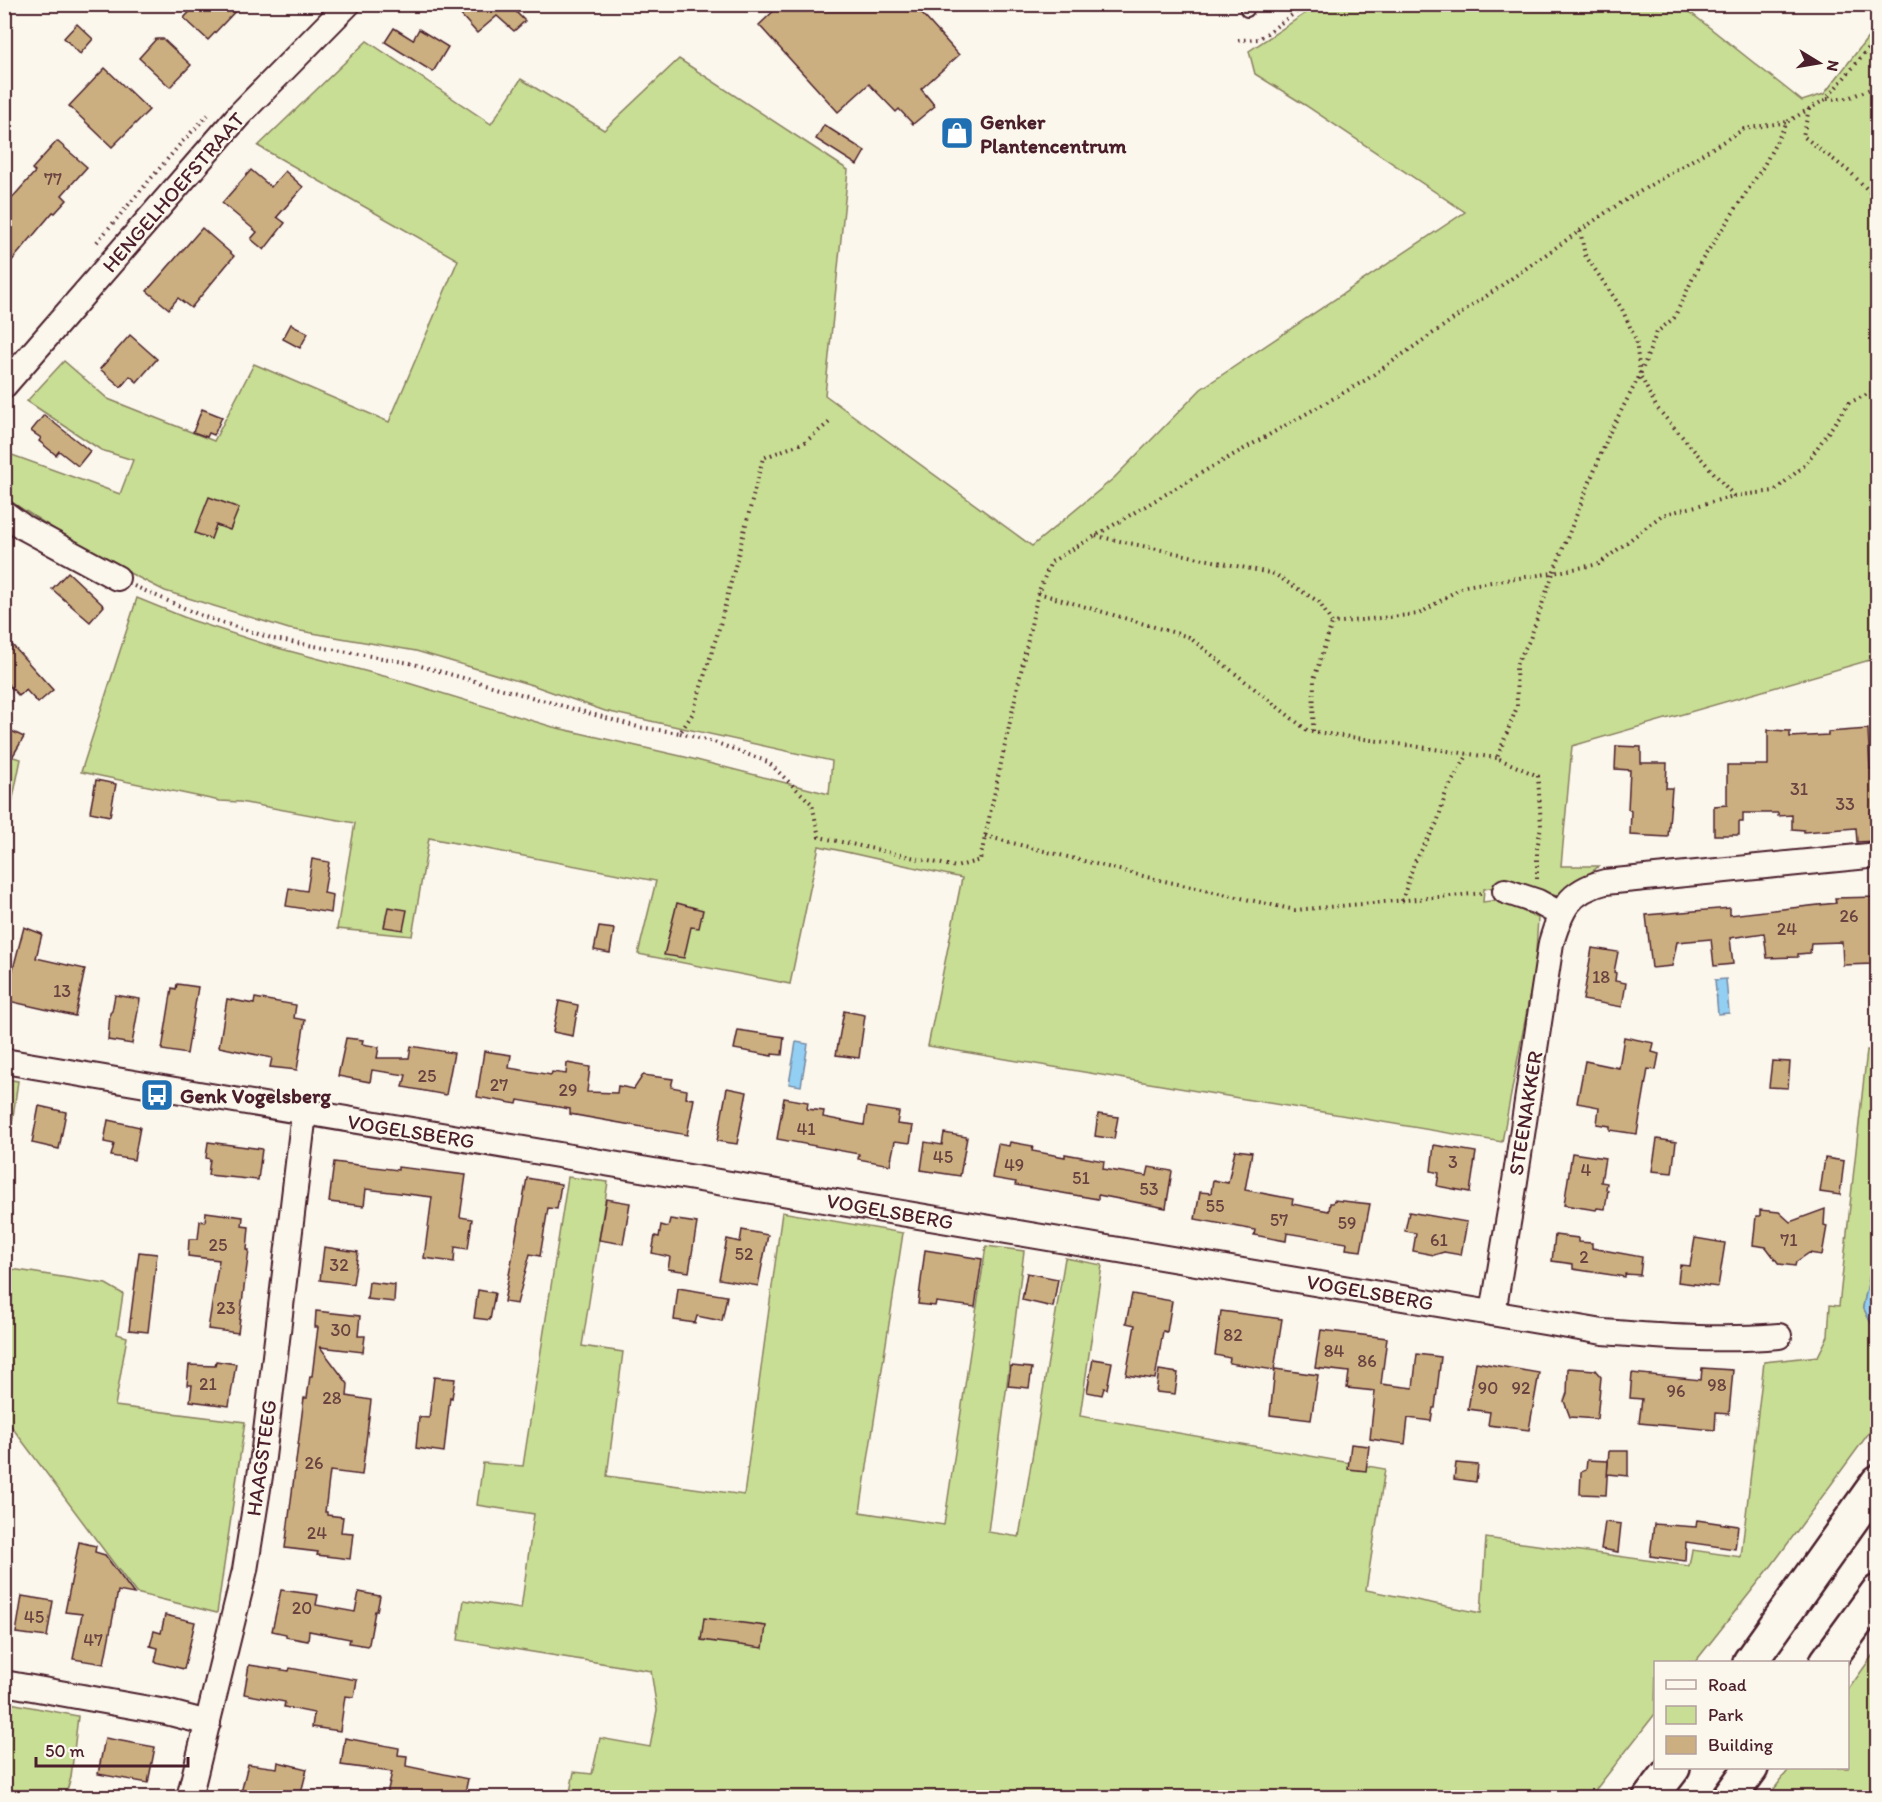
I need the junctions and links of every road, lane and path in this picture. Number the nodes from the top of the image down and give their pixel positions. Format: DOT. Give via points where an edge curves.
graph roads {
  1 [pos="348,4"];
  2 [pos="1307,4"];
  3 [pos="1878,38"];
  4 [pos="1238,40"];
  5 [pos="1878,86"];
  6 [pos="1826,99"];
  7 [pos="1810,108"];
  8 [pos="1787,122"];
  9 [pos="1878,200"];
  10 [pos="1580,230"];
  11 [pos="1640,375"];
  12 [pos="4,386"];
  13 [pos="1878,389"];
  14 [pos="831,421"];
  15 [pos="1734,496"];
  16 [pos="4,513"];
  17 [pos="1095,536"];
  18 [pos="1553,573"];
  19 [pos="117,578"];
  20 [pos="1038,593"];
  21 [pos="1332,623"];
  22 [pos="1313,731"];
  23 [pos="680,733"];
  24 [pos="1468,754"];
  25 [pos="1497,758"];
  26 [pos="986,836"];
  27 [pos="1878,855"];
  28 [pos="1505,891"];
  29 [pos="1402,901"];
  30 [pos="1538,902"];
  31 [pos="1560,914"];
  32 [pos="4,1061"];
  33 [pos="304,1113"];
  34 [pos="1493,1313"];
  35 [pos="1779,1336"];
  36 [pos="1878,1482"];
  37 [pos="1878,1592"];
  38 [pos="1751,1661"];
  39 [pos="1828,1661"];
  40 [pos="4,1683"];
  41 [pos="208,1723"];
  42 [pos="1671,1769"];
  43 [pos="1750,1769"];
  44 [pos="189,1797"];
  45 [pos="1650,1797"];
  46 [pos="1729,1797"];
  1 -- 12 [label="street, HENGELHOEFSTRAAT" via="240,114"];
  2 -- 4 [label="path" via="1259,39"];
  3 -- 6 [label="path"];
  5 -- 6 [label="path" via="1848,98"];
  6 -- 7 [label="path"];
  7 -- 8 [label="path"];
  7 -- 9 [label="path" via="1803,136 1851,173"];
  8 -- 10 [label="path" via="1744,129"];
  8 -- 11 [label="path" via="1763,167 1700,262 1674,318 1657,332"];
  10 -- 11 [label="path" via="1585,255 1622,309 1636,340"];
  10 -- 17 [label="path" via="1366,380"];
  11 -- 15 [label="path" via="1657,408"];
  11 -- 18 [label="path" via="1610,432"];
  13 -- 15 [label="path" via="1849,403 1805,465 1774,491"];
  14 -- 23 [label="path" via="805,442 763,458 720,625 693,713"];
  15 -- 18 [label="path" via="1662,515 1599,564"];
  16 -- 19 [label="street"];
  17 -- 20 [label="path" via="1051,562"];
  17 -- 21 [label="path" via="1274,574 1319,602"];
  18 -- 21 [label="path" via="1464,586 1419,614"];
  18 -- 25 [label="path" via="1530,639 1516,665 1517,707"];
  19 -- 23 [label="path" via="202,616 274,639 410,663 638,727"];
  20 -- 22 [label="path" via="1190,637"];
  20 -- 26 [label="path"];
  21 -- 22 [label="path" via="1314,679"];
  22 -- 24 [label="path"];
  23 -- 26 [label="path" via="768,762 812,804 819,837 956,867 980,860"];
  24 -- 25 [label="path"];
  24 -- 29 [label="path" via="1414,863"];
  25 -- 30 [label="path" via="1538,776"];
  26 -- 29 [label="path" via="1295,910"];
  27 -- 31 [label="street, STEENAKKER" via="1605,882 1576,893"];
  28 -- 29 [label="path"];
  28 -- 30 [label="street"];
  30 -- 31 [label="street"];
  31 -- 34 [label="street, STEENAKKER" via="1551,944"];
  32 -- 33 [label="street, VOGELSBERG"];
  33 -- 34 [label="street, VOGELSBERG"];
  33 -- 41 [label="street, HAAGSTEEG" via="258,1491 245,1570"];
  34 -- 35 [label="street, VOGELSBERG" via="1603,1332 1665,1337 1737,1340"];
  36 -- 38 [label="highway"];
  37 -- 39 [label="highway"];
  40 -- 41 [label="street"];
  41 -- 44 [label="street, HAAGSTEEG"];
  42 -- 45 [label="highway"];
  43 -- 46 [label="highway"];
}
